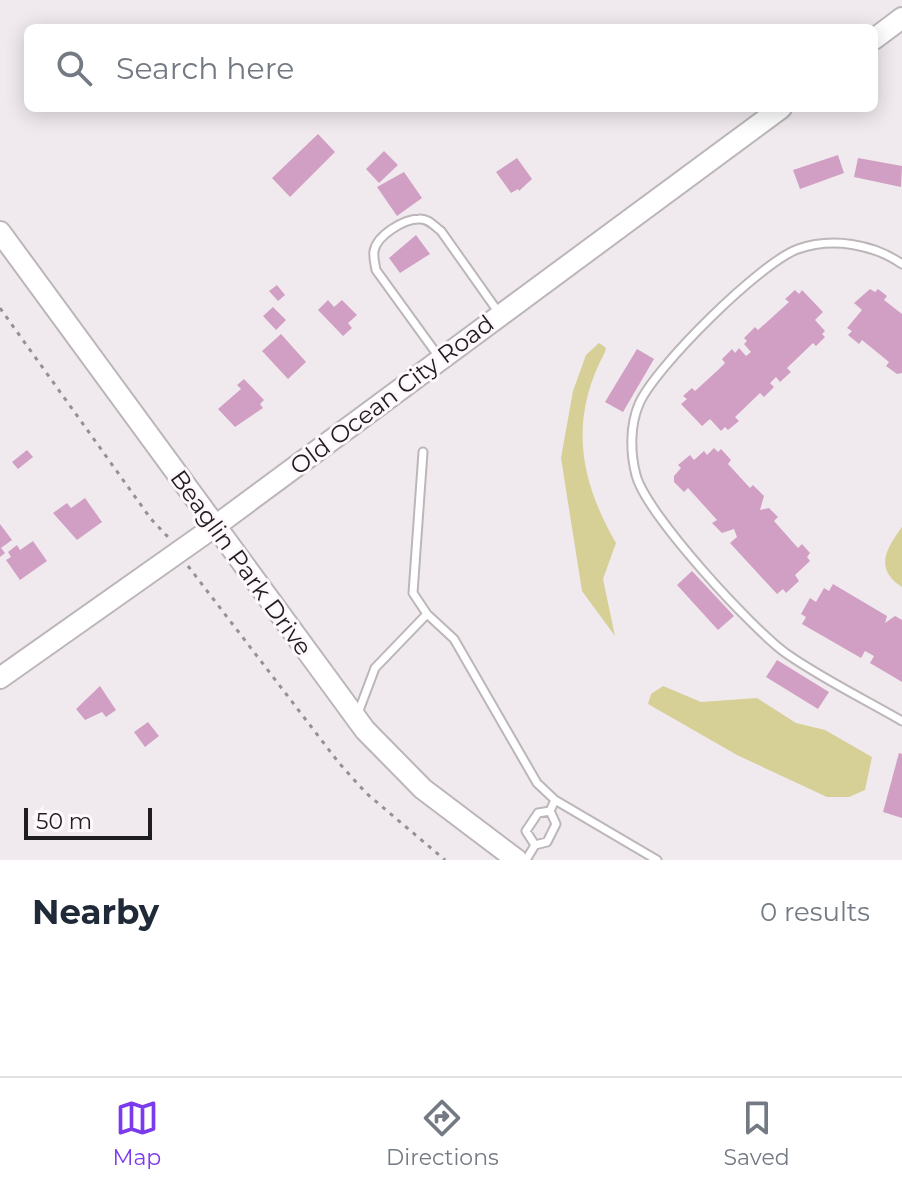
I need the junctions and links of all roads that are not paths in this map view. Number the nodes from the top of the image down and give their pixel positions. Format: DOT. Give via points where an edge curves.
graph roads {
  1 [pos="902,18"];
  2 [pos="878,36"];
  3 [pos="776,112"];
  4 [pos="0,232"];
  5 [pos="902,264"];
  6 [pos="500,315"];
  7 [pos="440,359"];
  8 [pos="423,452"];
  9 [pos="214,527"];
  10 [pos="427,614"];
  11 [pos="0,678"];
  12 [pos="356,719"];
  13 [pos="902,721"];
  14 [pos="555,800"];
  15 [pos="550,811"];
  16 [pos="535,845"];
  17 [pos="517,860"];
  18 [pos="526,860"];
  19 [pos="657,860"];
  1 -- 2 [label="main road"];
  3 -- 6 [label="main road, Old Ocean City Road"];
  4 -- 9 [label="main road, Beaglin Park Drive"];
  5 -- 13 [label="lane" via="877,250 833,244 802,247 774,261 658,372 638,408 632,447 640,488 660,521 768,636 798,661"];
  6 -- 7 [label="main road, Old Ocean City Road"];
  6 -- 7 [label="lane" via="429,220 399,224 378,241 373,252 376,270"];
  7 -- 9 [label="main road, Old Ocean City Road"];
  8 -- 10 [label="lane" via="413,593"];
  9 -- 11 [label="main road, Old Ocean City Road"];
  9 -- 12 [label="main road, Beaglin Park Drive"];
  10 -- 12 [label="lane" via="375,668"];
  10 -- 14 [label="lane" via="454,639 537,783"];
  12 -- 17 [label="main road, Beaglin Park Drive" via="423,789"];
  14 -- 15 [label="lane"];
  14 -- 19 [label="lane"];
  15 -- 16 [label="lane" via="556,824 547,842"];
  15 -- 16 [label="lane" via="538,813 526,831"];
  16 -- 18 [label="lane"];
}
